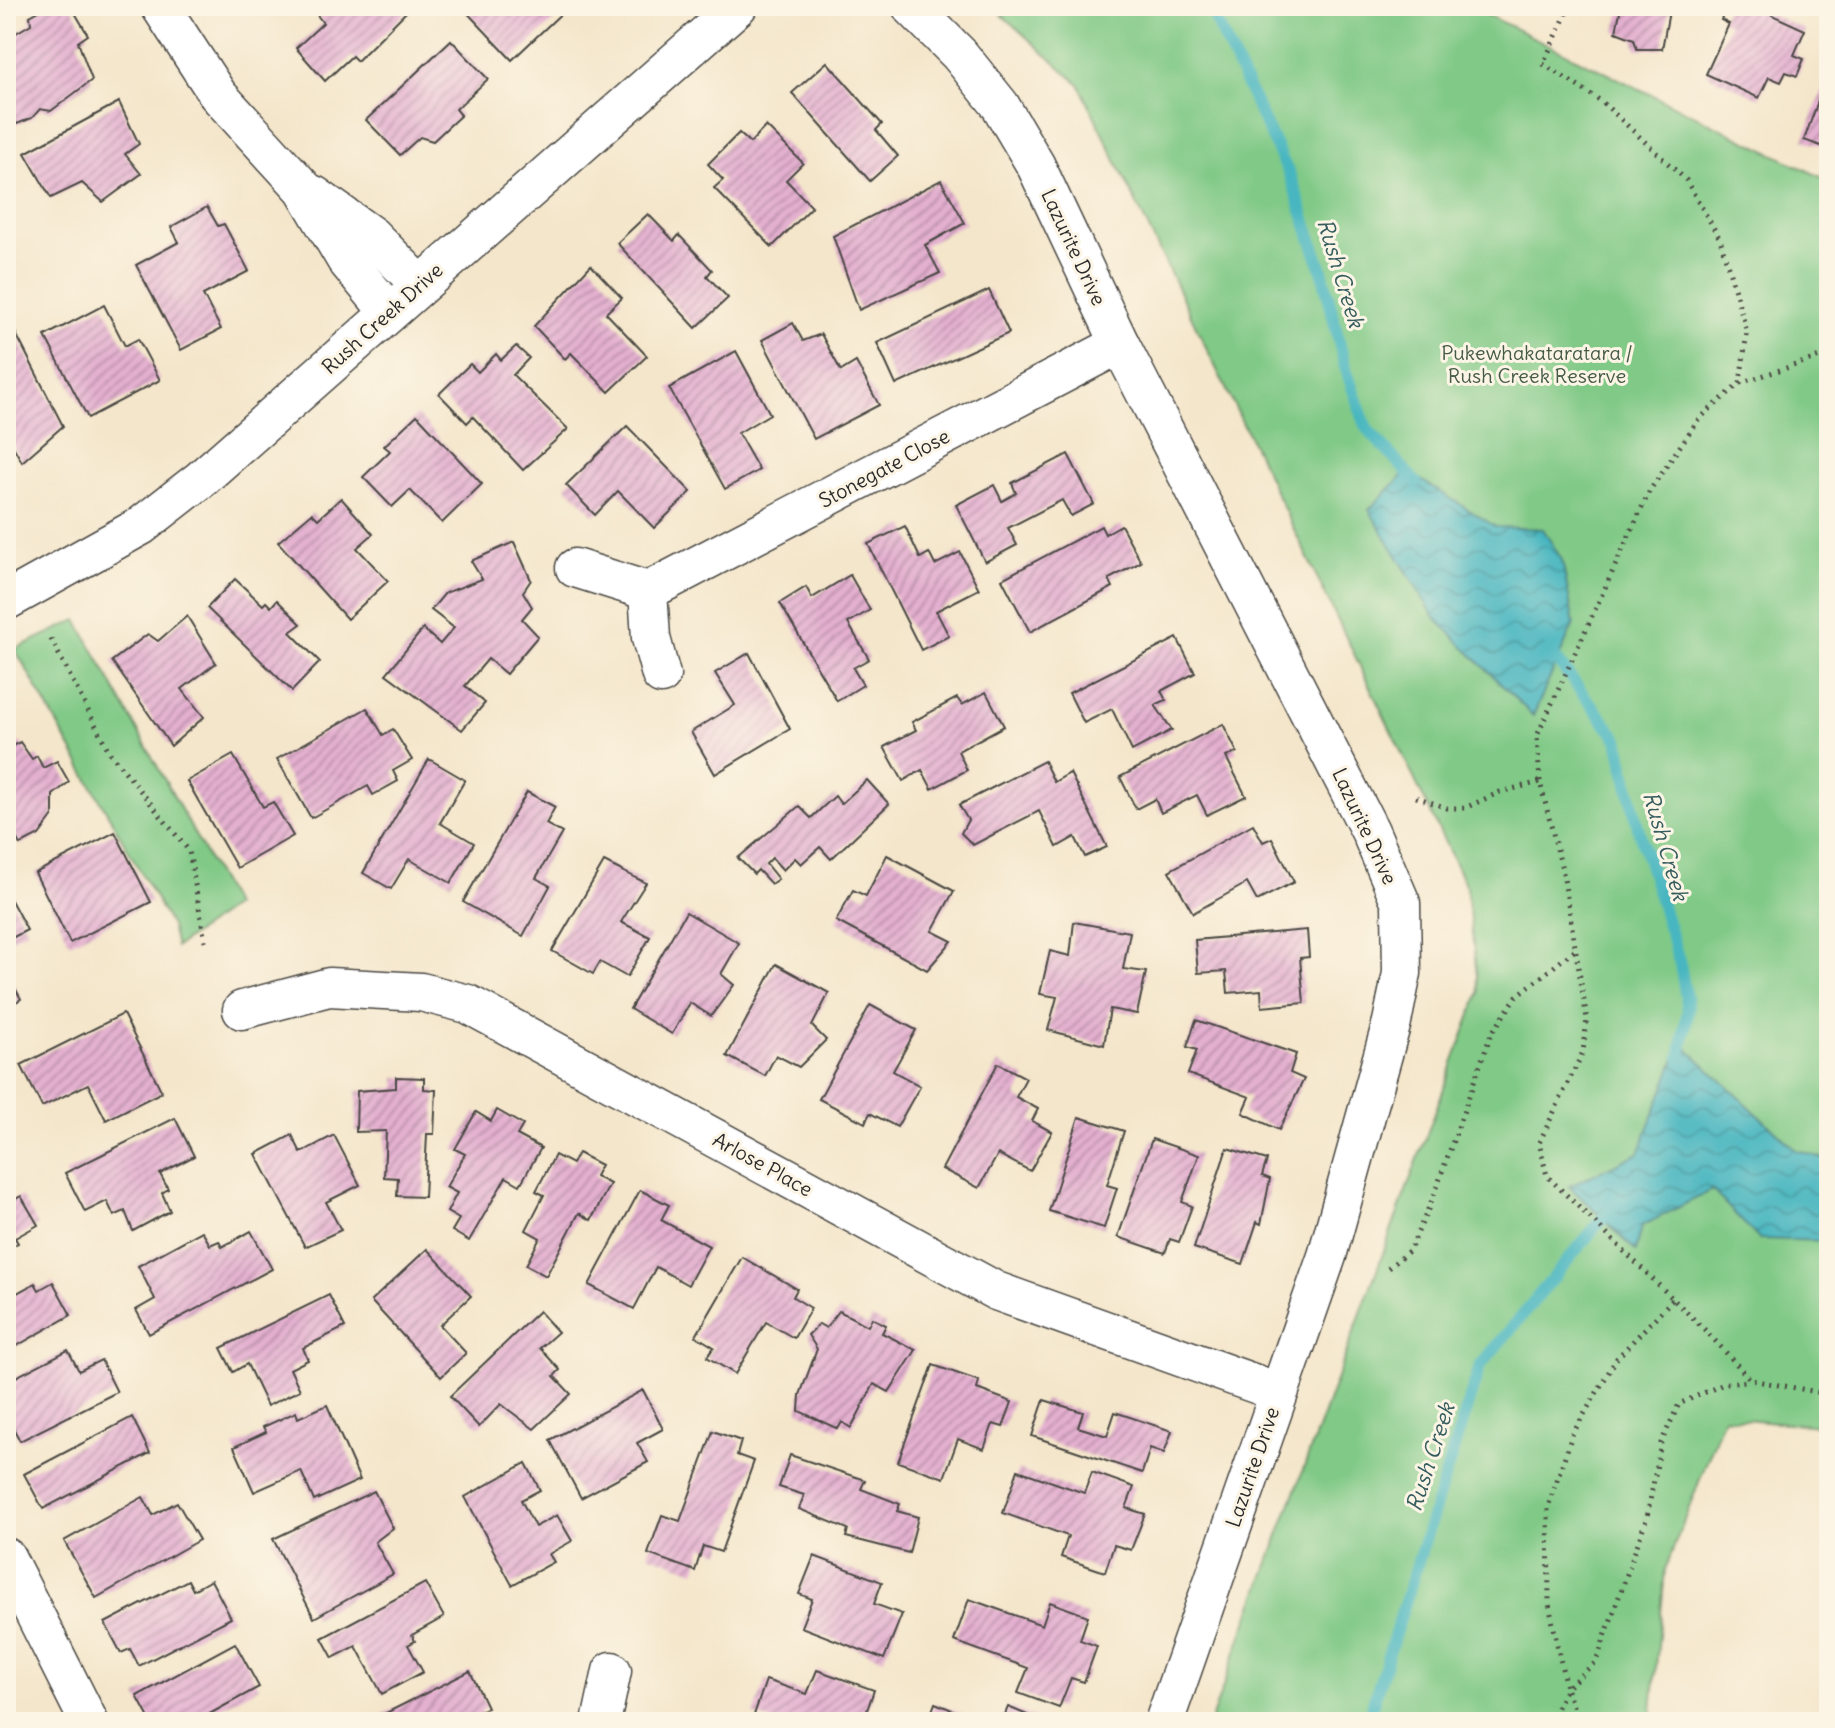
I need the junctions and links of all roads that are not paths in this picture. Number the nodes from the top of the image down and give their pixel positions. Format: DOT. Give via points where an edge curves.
graph roads {
  1 [pos="160,6"];
  2 [pos="738,6"];
  3 [pos="911,6"];
  4 [pos="304,189"];
  5 [pos="419,284"];
  6 [pos="389,312"];
  7 [pos="1120,344"];
  8 [pos="575,568"];
  9 [pos="10,588"];
  10 [pos="648,591"];
  11 [pos="661,675"];
  12 [pos="242,1010"];
  13 [pos="1278,1392"];
  14 [pos="6,1557"];
  15 [pos="612,1671"];
  16 [pos="89,1722"];
  17 [pos="601,1722"];
  18 [pos="1164,1722"];
  1 -- 4 [label="street" via="218,95"];
  2 -- 5 [label="street, Rush Creek Drive"];
  3 -- 7 [label="street, Lazurite Drive" via="1000,105 1036,166"];
  4 -- 5 [label="street" via="372,236"];
  4 -- 6 [label="street" via="346,260"];
  5 -- 6 [label="street, Rush Creek Drive"];
  6 -- 9 [label="street, Rush Creek Drive" via="141,526"];
  7 -- 10 [label="street, Stonegate Close"];
  7 -- 13 [label="street, Lazurite Drive" via="1370,831 1401,903 1402,973 1392,1022 1327,1256"];
  8 -- 10 [label="street"];
  10 -- 11 [label="street" via="651,638"];
  12 -- 13 [label="street, Arlose Place" via="329,987 421,992 468,1004 996,1291"];
  13 -- 18 [label="street, Lazurite Drive"];
  14 -- 16 [label="street"];
  15 -- 17 [label="street"];
}
